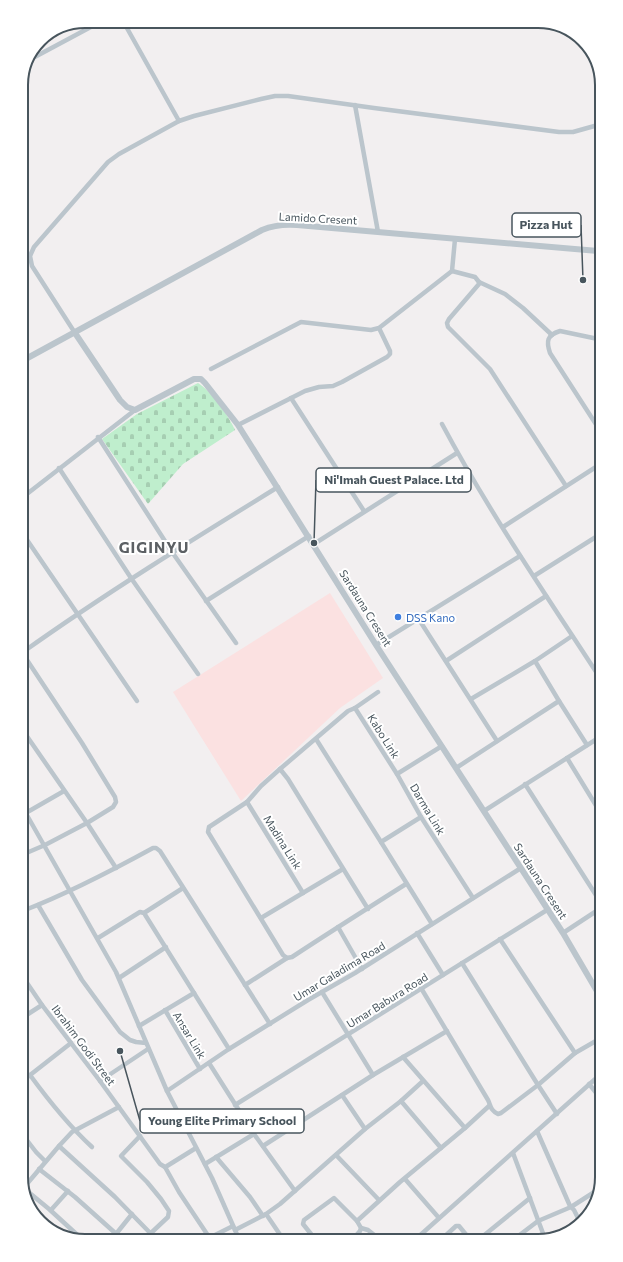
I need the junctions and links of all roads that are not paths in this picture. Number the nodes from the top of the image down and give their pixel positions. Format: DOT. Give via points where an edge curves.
graph roads {
  1 [pos="85,28"];
  2 [pos="126,28"];
  3 [pos="36,56"];
  4 [pos="356,105"];
  5 [pos="179,121"];
  6 [pos="595,126"];
  7 [pos="378,232"];
  8 [pos="455,239"];
  9 [pos="595,251"];
  10 [pos="452,270"];
  11 [pos="479,282"];
  12 [pos="379,328"];
  13 [pos="75,333"];
  14 [pos="552,335"];
  15 [pos="595,338"];
  16 [pos="28,358"];
  17 [pos="212,369"];
  18 [pos="291,398"];
  19 [pos="135,410"];
  20 [pos="595,422"];
  21 [pos="442,424"];
  22 [pos="238,425"];
  23 [pos="98,437"];
  24 [pos="457,453"];
  25 [pos="59,468"];
  26 [pos="595,468"];
  27 [pos="566,486"];
  28 [pos="278,487"];
  29 [pos="28,493"];
  30 [pos="364,511"];
  31 [pos="503,527"];
  32 [pos="309,536"];
  33 [pos="595,538"];
  34 [pos="28,541"];
  35 [pos="314,544"];
  36 [pos="172,552"];
  37 [pos="520,556"];
  38 [pos="534,576"];
  39 [pos="131,578"];
  40 [pos="546,596"];
  41 [pos="206,601"];
  42 [pos="77,614"];
  43 [pos="418,618"];
  44 [pos="572,636"];
  45 [pos="236,643"];
  46 [pos="376,644"];
  47 [pos="28,650"];
  48 [pos="28,659"];
  49 [pos="446,661"];
  50 [pos="535,661"];
  51 [pos="595,670"];
  52 [pos="198,674"];
  53 [pos="378,692"];
  54 [pos="471,699"];
  55 [pos="559,701"];
  56 [pos="137,702"];
  57 [pos="356,708"];
  58 [pos="28,738"];
  59 [pos="316,738"];
  60 [pos="595,739"];
  61 [pos="497,741"];
  62 [pos="587,745"];
  63 [pos="442,746"];
  64 [pos="567,758"];
  65 [pos="456,768"];
  66 [pos="280,769"];
  67 [pos="397,774"];
  68 [pos="525,784"];
  69 [pos="64,791"];
  70 [pos="247,802"];
  71 [pos="595,804"];
  72 [pos="28,810"];
  73 [pos="484,811"];
  74 [pos="28,817"];
  75 [pos="421,817"];
  76 [pos="87,823"];
  77 [pos="380,842"];
  78 [pos="45,845"];
  79 [pos="28,852"];
  80 [pos="116,868"];
  81 [pos="521,868"];
  82 [pos="343,869"];
  83 [pos="406,884"];
  84 [pos="184,888"];
  85 [pos="71,891"];
  86 [pos="303,893"];
  87 [pos="595,894"];
  88 [pos="473,898"];
  89 [pos="38,905"];
  90 [pos="28,909"];
  91 [pos="368,909"];
  92 [pos="547,910"];
  93 [pos="595,912"];
  94 [pos="144,913"];
  95 [pos="261,918"];
  96 [pos="432,924"];
  97 [pos="338,927"];
  98 [pos="417,933"];
  99 [pos="563,933"];
  100 [pos="98,938"];
  101 [pos="500,939"];
  102 [pos="166,947"];
  103 [pos="287,958"];
  104 [pos="462,963"];
  105 [pos="362,969"];
  106 [pos="443,975"];
  107 [pos="119,978"];
  108 [pos="28,984"];
  109 [pos="245,985"];
  110 [pos="595,987"];
  111 [pos="421,988"];
  112 [pos="322,992"];
  113 [pos="194,993"];
  114 [pos="42,1005"];
  115 [pos="165,1010"];
  116 [pos="28,1014"];
  117 [pos="270,1024"];
  118 [pos="139,1026"];
  119 [pos="447,1030"];
  120 [pos="348,1035"];
  121 [pos="595,1041"];
  122 [pos="71,1043"];
  123 [pos="146,1043"];
  124 [pos="148,1049"];
  125 [pos="229,1049"];
  126 [pos="575,1053"];
  127 [pos="403,1057"];
  128 [pos="209,1063"];
  129 [pos="200,1069"];
  130 [pos="30,1075"];
  131 [pos="373,1075"];
  132 [pos="595,1079"];
  133 [pos="100,1081"];
  134 [pos="423,1081"];
  135 [pos="589,1084"];
  136 [pos="538,1085"];
  137 [pos="167,1091"];
  138 [pos="595,1091"];
  139 [pos="342,1095"];
  140 [pos="401,1101"];
  141 [pos="235,1105"];
  142 [pos="489,1106"];
  143 [pos="119,1107"];
  144 [pos="557,1114"];
  145 [pos="465,1128"];
  146 [pos="365,1129"];
  147 [pos="74,1131"];
  148 [pos="538,1131"];
  149 [pos="254,1134"];
  150 [pos="140,1136"];
  151 [pos="28,1142"];
  152 [pos="59,1146"];
  153 [pos="263,1146"];
  154 [pos="92,1147"];
  155 [pos="196,1148"];
  156 [pos="441,1148"];
  157 [pos="513,1153"];
  158 [pos="336,1155"];
  159 [pos="216,1157"];
  160 [pos="45,1161"];
  161 [pos="205,1164"];
  162 [pos="165,1167"];
  163 [pos="39,1169"];
  164 [pos="405,1179"];
  165 [pos="28,1182"];
  166 [pos="295,1191"];
  167 [pos="68,1192"];
  168 [pos="593,1193"];
  169 [pos="31,1194"];
  170 [pos="530,1198"];
  171 [pos="379,1200"];
  172 [pos="571,1207"];
  173 [pos="51,1210"];
  174 [pos="132,1214"];
  175 [pos="264,1215"];
  176 [pos="439,1218"];
  177 [pos="578,1218"];
  178 [pos="357,1221"];
  179 [pos="538,1221"];
  180 [pos="234,1228"];
  181 [pos="361,1228"];
  182 [pos="76,1233"];
  183 [pos="151,1233"];
  184 [pos="116,1234"];
  185 [pos="205,1234"];
  186 [pos="218,1234"];
  187 [pos="236,1234"];
  188 [pos="279,1234"];
  189 [pos="311,1234"];
  190 [pos="357,1234"];
  191 [pos="373,1234"];
  192 [pos="421,1234"];
  193 [pos="447,1234"];
  194 [pos="466,1234"];
  195 [pos="486,1234"];
  196 [pos="521,1234"];
  197 [pos="543,1234"];
  1 -- 3 [label="street"];
  2 -- 5 [label="street"];
  4 -- 5 [label="street" via="275,96"];
  4 -- 6 [label="street" via="559,132 573,132"];
  4 -- 7 [label="street"];
  5 -- 13 [label="street" via="108,162 34,246 30,256 32,266"];
  7 -- 8 [label="street, Lamido Cresent"];
  7 -- 13 [label="street, Lamido Cresent" via="274,225"];
  8 -- 9 [label="street, Lamido Cresent"];
  8 -- 10 [label="street"];
  10 -- 11 [label="street" via="475,277"];
  10 -- 12 [label="street"];
  11 -- 14 [label="street" via="505,294"];
  11 -- 27 [label="street" via="449,318 448,327 490,369"];
  12 -- 17 [label="street" via="371,330 301,322"];
  12 -- 18 [label="street" via="390,354 342,382 319,387"];
  13 -- 16 [label="street, Lamido Cresent"];
  13 -- 19 [label="street" via="120,400"];
  14 -- 15 [label="street" via="560,331"];
  14 -- 20 [label="street" via="547,344 550,353"];
  18 -- 22 [label="street"];
  18 -- 30 [label="street"];
  19 -- 22 [label="street, Sardauna Cresent" via="194,379 200,379"];
  19 -- 23 [label="street"];
  21 -- 24 [label="street"];
  22 -- 28 [label="street, Sardauna Cresent"];
  23 -- 25 [label="street"];
  23 -- 36 [label="street"];
  24 -- 30 [label="street"];
  24 -- 31 [label="street"];
  25 -- 29 [label="street"];
  25 -- 39 [label="street"];
  26 -- 27 [label="street"];
  27 -- 31 [label="street"];
  28 -- 32 [label="street, Sardauna Cresent"];
  28 -- 36 [label="street"];
  30 -- 35 [label="street"];
  31 -- 37 [label="street"];
  32 -- 35 [label="street, Sardauna Cresent"];
  32 -- 41 [label="street"];
  33 -- 38 [label="street"];
  34 -- 42 [label="street"];
  35 -- 46 [label="street, Sardauna Cresent"];
  36 -- 39 [label="street"];
  36 -- 41 [label="street"];
  37 -- 38 [label="street"];
  37 -- 43 [label="street"];
  38 -- 40 [label="street"];
  39 -- 42 [label="street"];
  39 -- 52 [label="street"];
  40 -- 44 [label="street"];
  40 -- 49 [label="street"];
  41 -- 45 [label="street"];
  42 -- 47 [label="street"];
  42 -- 56 [label="street"];
  43 -- 46 [label="street"];
  43 -- 49 [label="street"];
  44 -- 50 [label="street"];
  44 -- 51 [label="street"];
  46 -- 63 [label="street, Sardauna Cresent"];
  48 -- 76 [label="street" via="115,797 113,807"];
  49 -- 54 [label="street"];
  50 -- 54 [label="street"];
  50 -- 55 [label="street"];
  53 -- 57 [label="street"];
  54 -- 61 [label="street"];
  55 -- 61 [label="street"];
  55 -- 62 [label="street"];
  57 -- 59 [label="street" via="348,711"];
  57 -- 67 [label="street, Kabo Link"];
  58 -- 69 [label="street"];
  59 -- 66 [label="street"];
  59 -- 77 [label="street"];
  60 -- 62 [label="street"];
  61 -- 65 [label="street"];
  62 -- 64 [label="street"];
  63 -- 65 [label="street, Sardauna Cresent"];
  63 -- 67 [label="street"];
  64 -- 68 [label="street"];
  64 -- 71 [label="street"];
  65 -- 73 [label="street, Sardauna Cresent"];
  66 -- 70 [label="street"];
  66 -- 82 [label="street"];
  67 -- 75 [label="street, Darma Link"];
  68 -- 73 [label="street"];
  68 -- 87 [label="street"];
  69 -- 72 [label="street"];
  69 -- 76 [label="street"];
  70 -- 86 [label="street, Madina Link"];
  70 -- 95 [label="street" via="209,827 208,832"];
  73 -- 81 [label="street, Sardauna Cresent"];
  74 -- 78 [label="street"];
  75 -- 77 [label="street"];
  75 -- 88 [label="street, Darma Link"];
  76 -- 78 [label="street"];
  76 -- 80 [label="street"];
  77 -- 83 [label="street"];
  78 -- 79 [label="street"];
  78 -- 85 [label="street"];
  80 -- 84 [label="street" via="156,848"];
  80 -- 85 [label="street"];
  81 -- 88 [label="street, Umar Galadima Road"];
  81 -- 92 [label="street, Sardauna Cresent"];
  82 -- 86 [label="street"];
  82 -- 91 [label="street"];
  83 -- 91 [label="street"];
  83 -- 96 [label="street"];
  84 -- 94 [label="street"];
  84 -- 109 [label="street"];
  85 -- 89 [label="street"];
  85 -- 100 [label="street"];
  86 -- 95 [label="street"];
  88 -- 96 [label="street, Umar Galadima Road"];
  89 -- 90 [label="street"];
  89 -- 123 [label="street" via="82,980 120,1032 130,1040"];
  91 -- 97 [label="street"];
  92 -- 99 [label="street, Sardauna Cresent"];
  92 -- 101 [label="street, Umar Babura Road"];
  93 -- 99 [label="street"];
  94 -- 100 [label="street" via="140,912"];
  94 -- 102 [label="street"];
  95 -- 103 [label="street"];
  96 -- 98 [label="street, Umar Galadima Road"];
  97 -- 103 [label="street"];
  97 -- 105 [label="street"];
  98 -- 105 [label="street, Umar Galadima Road"];
  98 -- 106 [label="street"];
  99 -- 110 [label="street, Sardauna Cresent"];
  100 -- 107 [label="street"];
  101 -- 104 [label="street, Umar Babura Road"];
  101 -- 126 [label="street"];
  102 -- 107 [label="street"];
  102 -- 113 [label="street"];
  103 -- 109 [label="street"];
  104 -- 106 [label="street, Umar Babura Road"];
  104 -- 136 [label="street"];
  105 -- 112 [label="street, Umar Galadima Road"];
  106 -- 111 [label="street, Umar Babura Road"];
  107 -- 118 [label="street"];
  108 -- 114 [label="street, Ibrahim Godi Street"];
  109 -- 117 [label="street"];
  111 -- 119 [label="street"];
  111 -- 120 [label="street, Umar Babura Road"];
  112 -- 117 [label="street, Umar Galadima Road"];
  112 -- 120 [label="street"];
  113 -- 115 [label="street"];
  113 -- 125 [label="street"];
  114 -- 116 [label="street"];
  114 -- 122 [label="street, Ibrahim Godi Street"];
  115 -- 118 [label="street"];
  115 -- 129 [label="street, Ansar Link"];
  117 -- 125 [label="street, Umar Galadima Road"];
  118 -- 123 [label="street"];
  119 -- 127 [label="street"];
  119 -- 142 [label="street" via="488,1100"];
  120 -- 131 [label="street"];
  120 -- 141 [label="street, Umar Babura Road"];
  121 -- 126 [label="street"];
  122 -- 130 [label="street"];
  122 -- 133 [label="street, Ibrahim Godi Street"];
  123 -- 124 [label="street"];
  124 -- 133 [label="street"];
  124 -- 137 [label="street"];
  125 -- 128 [label="street, Umar Galadima Road"];
  126 -- 136 [label="street"];
  127 -- 131 [label="street"];
  127 -- 134 [label="street"];
  128 -- 129 [label="street, Umar Galadima Road"];
  128 -- 141 [label="street"];
  129 -- 137 [label="street, Umar Galadima Road"];
  130 -- 147 [label="street"];
  131 -- 139 [label="street"];
  132 -- 135 [label="street"];
  133 -- 143 [label="street, Ibrahim Godi Street"];
  134 -- 140 [label="street"];
  134 -- 145 [label="street"];
  135 -- 138 [label="street"];
  135 -- 144 [label="street"];
  136 -- 142 [label="street" via="501,1113 495,1113"];
  136 -- 144 [label="street"];
  137 -- 155 [label="street"];
  139 -- 146 [label="street"];
  139 -- 153 [label="street"];
  140 -- 146 [label="street"];
  140 -- 156 [label="street"];
  141 -- 149 [label="street"];
  142 -- 145 [label="street"];
  143 -- 147 [label="street"];
  143 -- 150 [label="street, Ibrahim Godi Street"];
  144 -- 148 [label="street"];
  145 -- 156 [label="street"];
  146 -- 158 [label="street"];
  147 -- 152 [label="street"];
  147 -- 154 [label="street"];
  148 -- 157 [label="street"];
  148 -- 172 [label="street"];
  149 -- 153 [label="street"];
  149 -- 159 [label="street"];
  150 -- 162 [label="street, Ibrahim Godi Street" via="160,1164"];
  150 -- 183 [label="street" via="121,1156 147,1182 169,1211 168,1216"];
  151 -- 160 [label="street"];
  152 -- 160 [label="street"];
  152 -- 174 [label="street"];
  153 -- 166 [label="street"];
  155 -- 161 [label="street"];
  155 -- 162 [label="street"];
  156 -- 164 [label="street"];
  157 -- 170 [label="street"];
  157 -- 176 [label="street"];
  158 -- 166 [label="street"];
  158 -- 171 [label="street"];
  159 -- 161 [label="street"];
  159 -- 175 [label="street"];
  160 -- 163 [label="street"];
  161 -- 180 [label="street"];
  162 -- 185 [label="street, Ibrahim Godi Street"];
  163 -- 165 [label="street"];
  163 -- 167 [label="street"];
  164 -- 171 [label="street"];
  164 -- 176 [label="street"];
  166 -- 175 [label="street"];
  167 -- 173 [label="street"];
  167 -- 184 [label="street"];
  168 -- 172 [label="street"];
  169 -- 173 [label="street"];
  170 -- 179 [label="street"];
  170 -- 195 [label="street"];
  171 -- 178 [label="street"];
  172 -- 177 [label="street"];
  172 -- 179 [label="street"];
  173 -- 182 [label="street"];
  174 -- 183 [label="street"];
  174 -- 184 [label="street"];
  175 -- 180 [label="street"];
  175 -- 188 [label="street"];
  176 -- 192 [label="street"];
  178 -- 181 [label="street"];
  178 -- 189 [label="street" via="335,1198 332,1198 304,1220 303,1224"];
  179 -- 196 [label="street"];
  179 -- 197 [label="street"];
  180 -- 186 [label="street"];
  180 -- 187 [label="street"];
  181 -- 190 [label="street"];
  181 -- 191 [label="street"];
  193 -- 194 [label="street" via="456,1226"];
}
